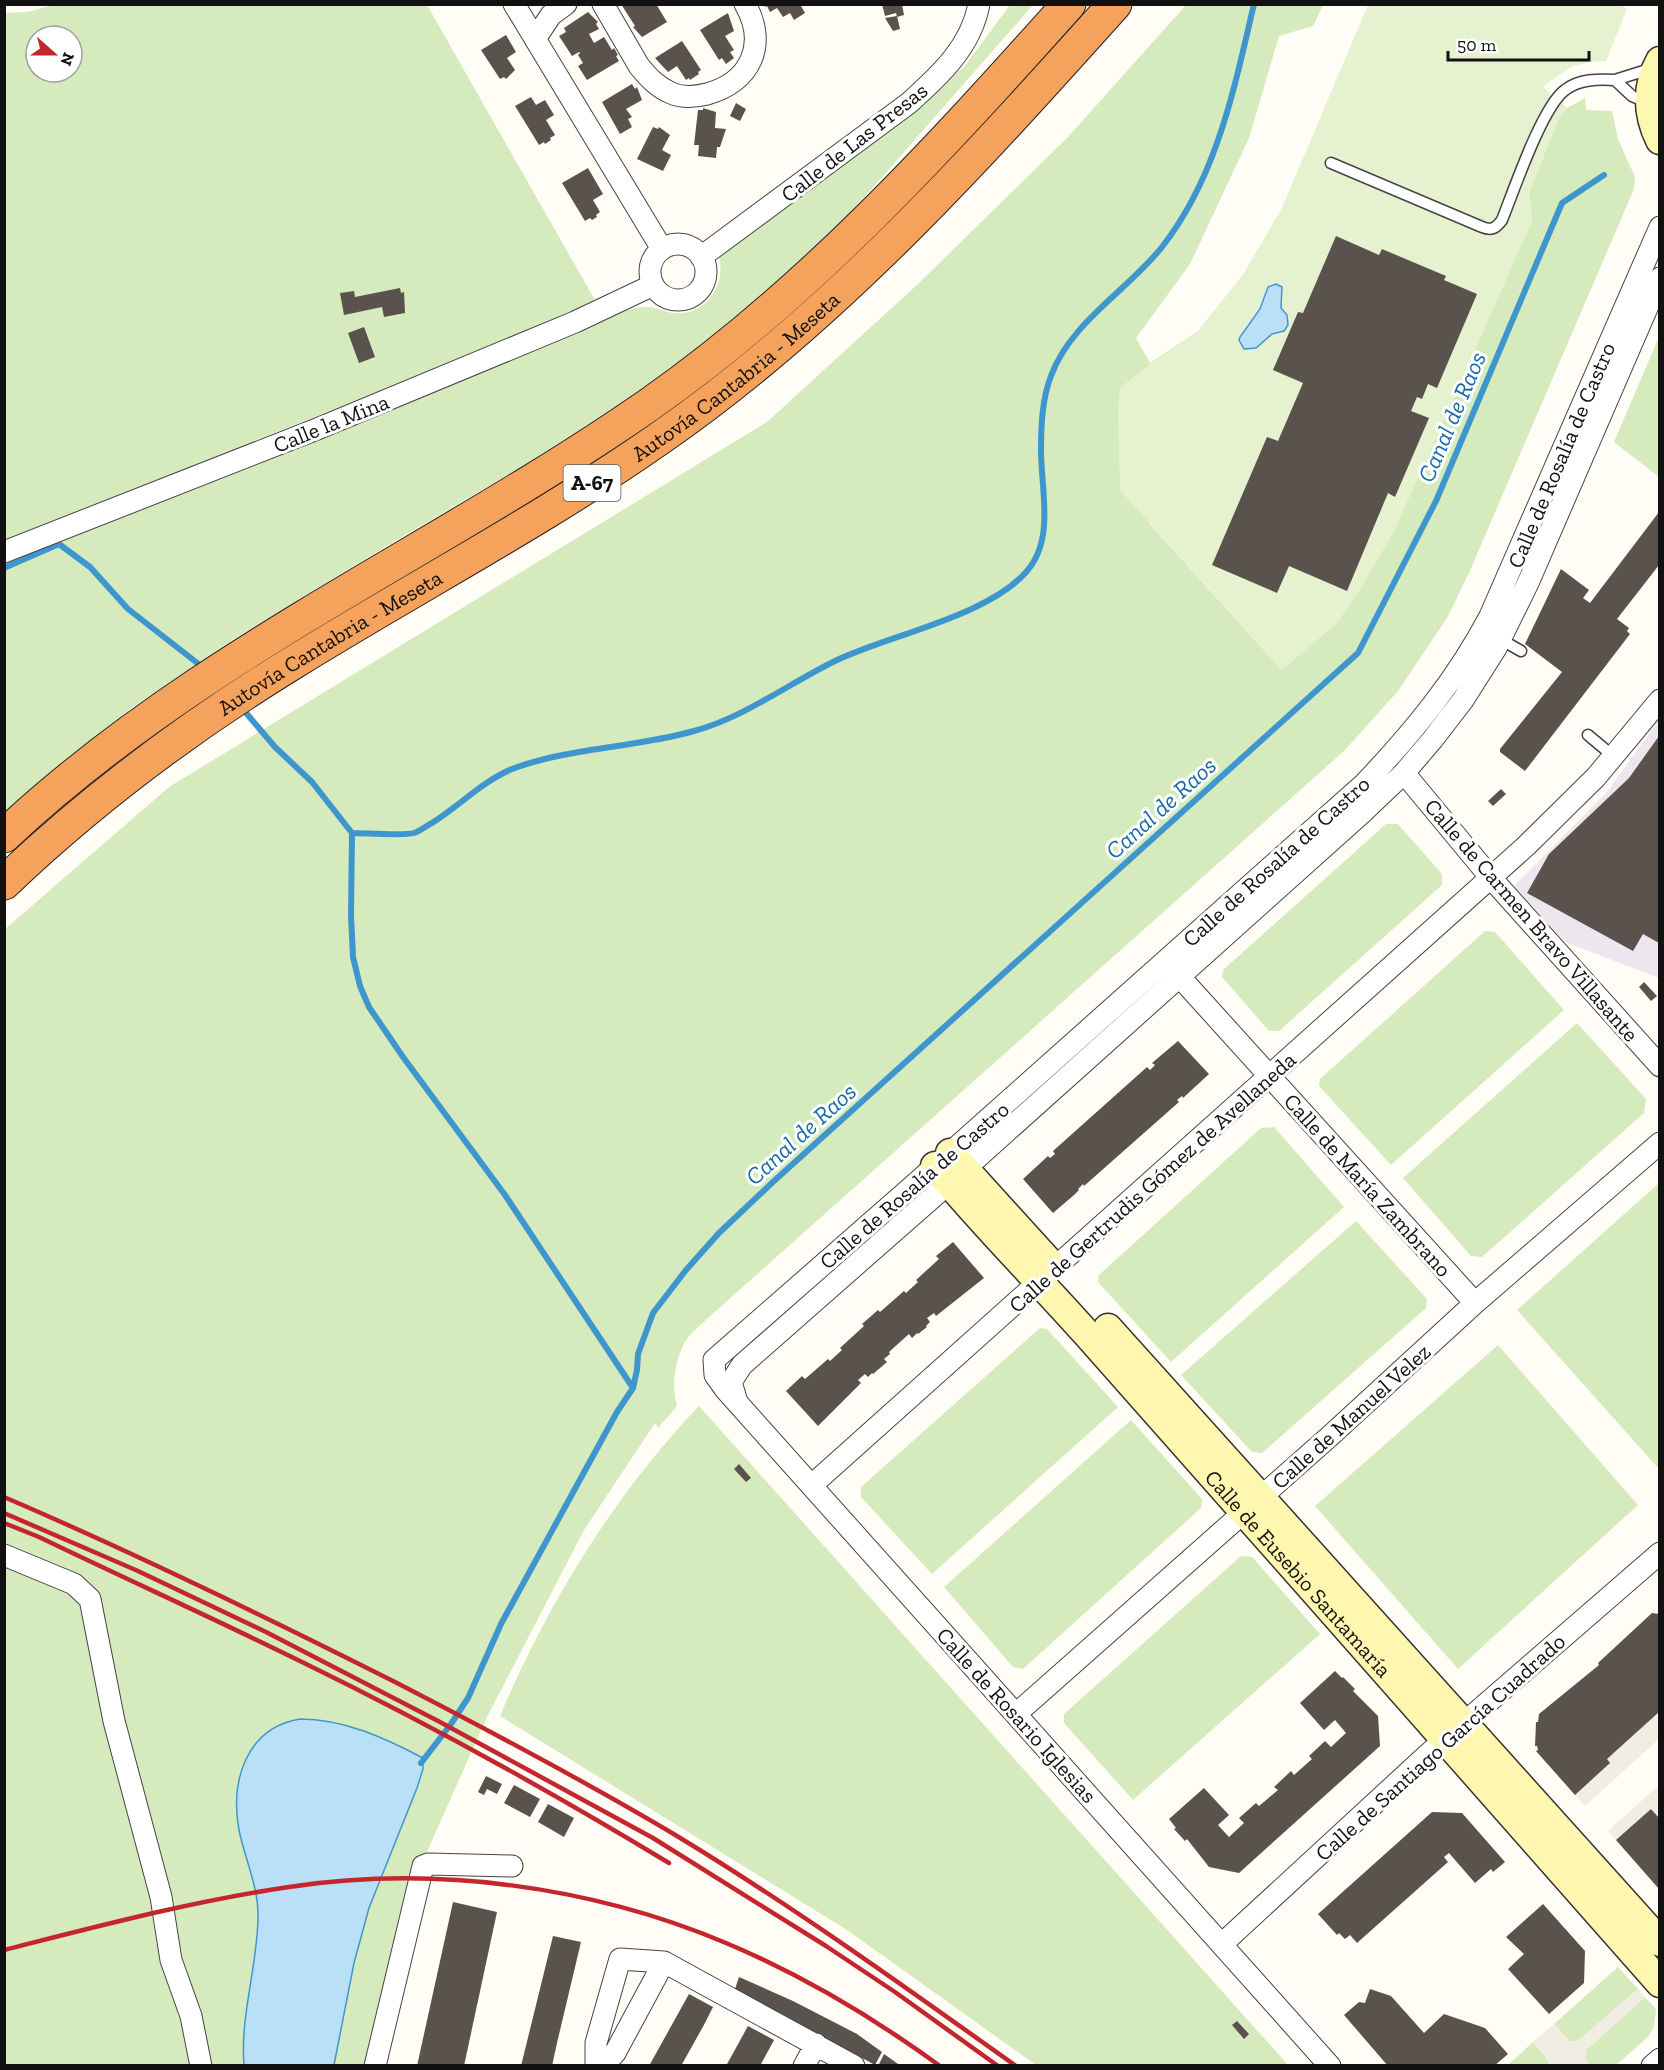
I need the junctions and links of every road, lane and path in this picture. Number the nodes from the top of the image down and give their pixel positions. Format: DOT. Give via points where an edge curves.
graph roads {
  1 [pos="514,4"];
  2 [pos="566,4"];
  3 [pos="603,4"];
  4 [pos="745,4"];
  5 [pos="979,4"];
  6 [pos="1069,4"];
  7 [pos="1115,4"];
  8 [pos="535,39"];
  9 [pos="1658,64"];
  10 [pos="1615,80"];
  11 [pos="1649,104"];
  12 [pos="1659,140"];
  13 [pos="1331,163"];
  14 [pos="1659,227"];
  15 [pos="662,249"];
  16 [pos="701,257"];
  17 [pos="1659,278"];
  18 [pos="653,285"];
  19 [pos="4,552"];
  20 [pos="1500,639"];
  21 [pos="1521,651"];
  22 [pos="1659,700"];
  23 [pos="1588,735"];
  24 [pos="1613,756"];
  25 [pos="1404,773"];
  26 [pos="4,836"];
  27 [pos="1491,878"];
  28 [pos="4,883"];
  29 [pos="1172,969"];
  30 [pos="1659,1066"];
  31 [pos="1270,1077"];
  32 [pos="1659,1143"];
  33 [pos="950,1168"];
  34 [pos="1048,1276"];
  35 [pos="1475,1303"];
  36 [pos="714,1360"];
  37 [pos="737,1402"];
  38 [pos="812,1485"];
  39 [pos="1252,1505"];
  40 [pos="1659,1553"];
  41 [pos="4,1555"];
  42 [pos="1016,1714"];
  43 [pos="1454,1731"];
  44 [pos="512,1866"];
  45 [pos="1659,1942"];
  46 [pos="1222,1944"];
  47 [pos="664,1962"];
  48 [pos="1659,1983"];
  49 [pos="816,2044"];
  50 [pos="1659,2059"];
  51 [pos="201,2066"];
  52 [pos="375,2066"];
  53 [pos="596,2066"];
  54 [pos="603,2066"];
  55 [pos="804,2066"];
  56 [pos="854,2066"];
  57 [pos="1330,2066"];
  58 [pos="1652,2066"];
  1 -- 8 [label="street"];
  2 -- 8 [label="street" via="551,15"];
  3 -- 4 [label="street" via="646,76 664,90 691,97 713,93 746,70 755,44 755,27"];
  5 -- 16 [label="street, Calle de Las Presas" via="969,37 938,77 892,116"];
  6 -- 26 [label="highway, Autovía Cantabria - Meseta / A-67" via="831,257 723,350 567,459 201,681 123,736"];
  7 -- 28 [label="highway, Autovía Cantabria - Meseta / A-67" via="876,259 733,384 585,488 211,715 98,800"];
  8 -- 15 [label="street"];
  9 -- 10 [label="lane"];
  9 -- 11 [label="main road"];
  10 -- 11 [label="lane" via="1632,96"];
  10 -- 13 [label="lane" via="1581,82 1557,98 1502,220 1491,230"];
  11 -- 12 [label="main road"];
  14 -- 29 [label="street, Calle de Rosalía de Castro" via="1500,595 1456,673 1416,728 1365,783"];
  15 -- 16 [label="street" via="684,244"];
  15 -- 18 [label="street" via="650,266"];
  16 -- 18 [label="street" via="705,280 695,295 669,300"];
  17 -- 20 [label="street, Calle de Rosalía de Castro" via="1528,583"];
  18 -- 19 [label="street, Calle la Mina" via="575,322 328,425"];
  20 -- 21 [label="lane"];
  20 -- 25 [label="street, Calle de Rosalía de Castro" via="1463,700"];
  22 -- 24 [label="street, Calle de Gertrudis Gómez de Avellaneda"];
  23 -- 24 [label="lane"];
  24 -- 27 [label="street, Calle de Gertrudis Gómez de Avellaneda"];
  25 -- 27 [label="street, Calle de Carmen Bravo Villasante"];
  25 -- 29 [label="street, Calle de Rosalía de Castro"];
  27 -- 30 [label="street, Calle de Carmen Bravo Villasante"];
  27 -- 31 [label="street, Calle de Gertrudis Gómez de Avellaneda"];
  29 -- 31 [label="street, Calle de María Zambrano"];
  29 -- 33 [label="street, Calle de Rosalía de Castro"];
  31 -- 34 [label="street, Calle de Gertrudis Gómez de Avellaneda"];
  31 -- 35 [label="street, Calle de María Zambrano"];
  32 -- 35 [label="street, Calle de Manuel Velez"];
  33 -- 34 [label="main road, Calle de Eusebio Santamaría"];
  33 -- 36 [label="street, Calle de Rosalía de Castro"];
  33 -- 37 [label="street, Calle de Rosalía de Castro" via="742,1365 731,1383"];
  34 -- 38 [label="street, Calle de Gertrudis Gómez de Avellaneda"];
  34 -- 39 [label="main road, Calle de Eusebio Santamaría"];
  35 -- 39 [label="street, Calle de Manuel Velez"];
  36 -- 37 [label="street, Calle de Rosario Iglesias" via="715,1375"];
  37 -- 38 [label="street, Calle de Rosario Iglesias"];
  38 -- 42 [label="street, Calle de Rosario Iglesias"];
  39 -- 42 [label="street, Calle de Manuel Velez"];
  39 -- 43 [label="main road, Calle de Eusebio Santamaría"];
  40 -- 43 [label="street, Calle de Santiago García Cuadrado"];
  41 -- 51 [label="street" via="74,1584 90,1599 114,1721 160,1896 171,1960 191,2016"];
  42 -- 46 [label="street, Calle de Rosario Iglesias"];
  43 -- 45 [label="main road, Calle de Eusebio Santamaría"];
  43 -- 46 [label="street, Calle de Santiago García Cuadrado"];
  43 -- 48 [label="main road, Calle de Eusebio Santamaría"];
  44 -- 52 [label="street" via="423,1866"];
  46 -- 57 [label="street, Calle de Rosario Iglesias"];
  47 -- 49 [label="street"];
  47 -- 53 [label="street" via="620,1959 596,2043"];
  47 -- 54 [label="street" via="615,2053"];
  49 -- 55 [label="street"];
  49 -- 56 [label="street"];
  50 -- 58 [label="street"];
}
